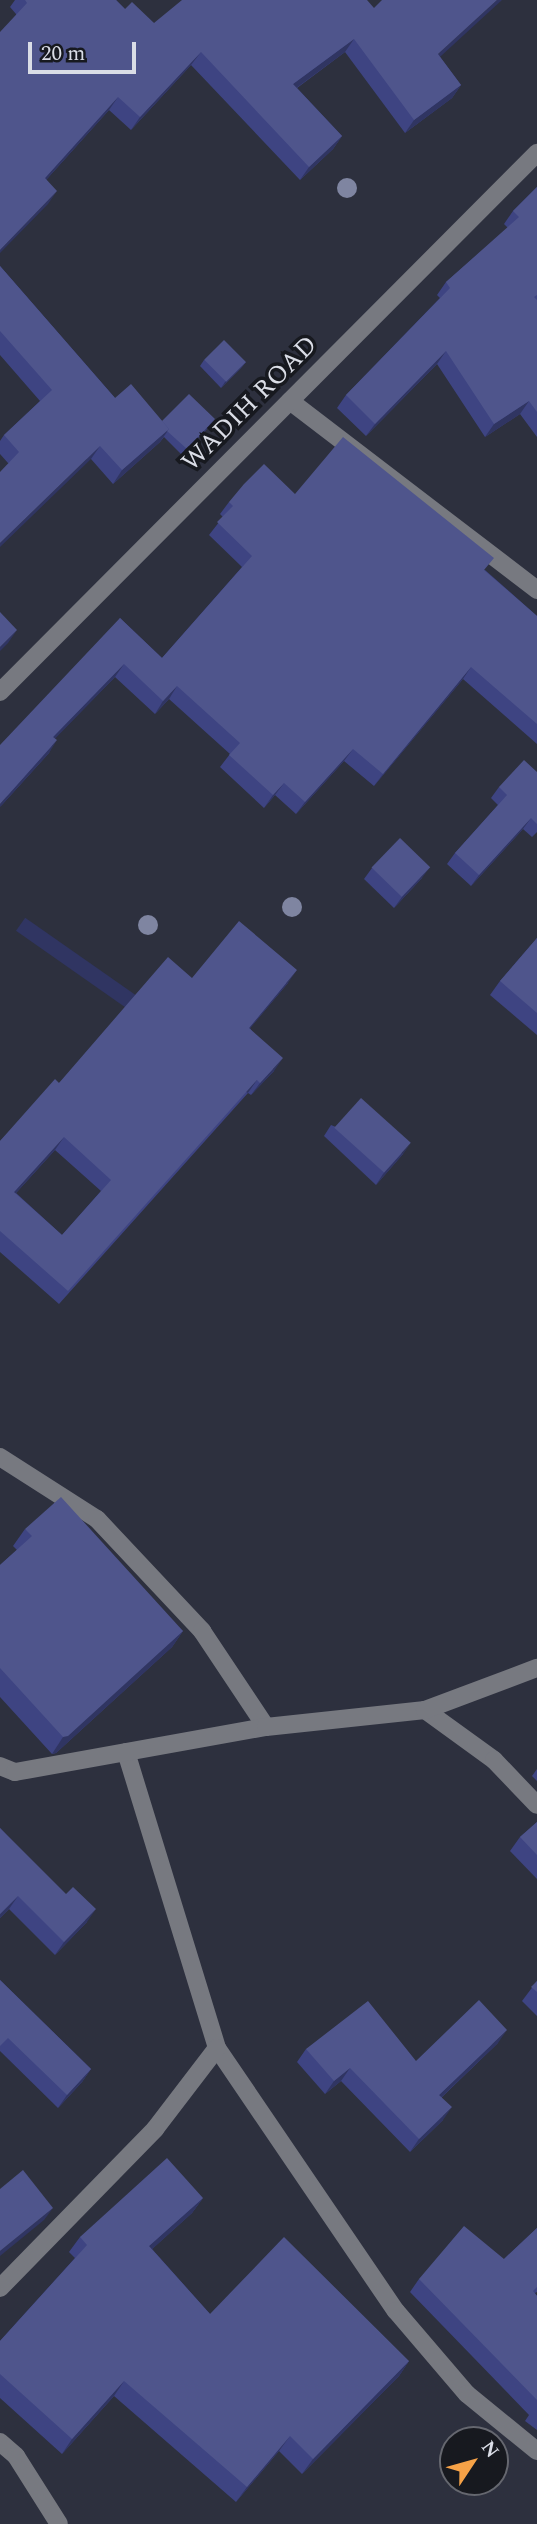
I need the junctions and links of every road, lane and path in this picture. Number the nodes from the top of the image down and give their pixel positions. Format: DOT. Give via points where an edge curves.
graph roads {
  1 [pos="537,153"];
  2 [pos="290,401"];
  3 [pos="537,590"];
  4 [pos="0,692"];
  5 [pos="0,1457"];
  6 [pos="537,1668"];
  7 [pos="425,1710"];
  8 [pos="266,1727"];
  9 [pos="126,1752"];
  10 [pos="0,1766"];
  11 [pos="537,1805"];
  12 [pos="217,2048"];
  13 [pos="0,2288"];
  14 [pos="0,2442"];
  15 [pos="537,2451"];
  16 [pos="59,2524"];
  1 -- 2 [label="street, WADIH ROAD"];
  2 -- 3 [label="street"];
  2 -- 4 [label="street, WADIH ROAD"];
  5 -- 8 [label="street" via="97,1518 202,1631"];
  6 -- 7 [label="street"];
  7 -- 8 [label="street"];
  7 -- 11 [label="street" via="494,1760"];
  8 -- 9 [label="street"];
  9 -- 10 [label="street" via="15,1772"];
  9 -- 12 [label="street"];
  12 -- 13 [label="street" via="155,2129"];
  12 -- 15 [label="street" via="396,2311 467,2394"];
  14 -- 16 [label="street" via="16,2456"];
}
